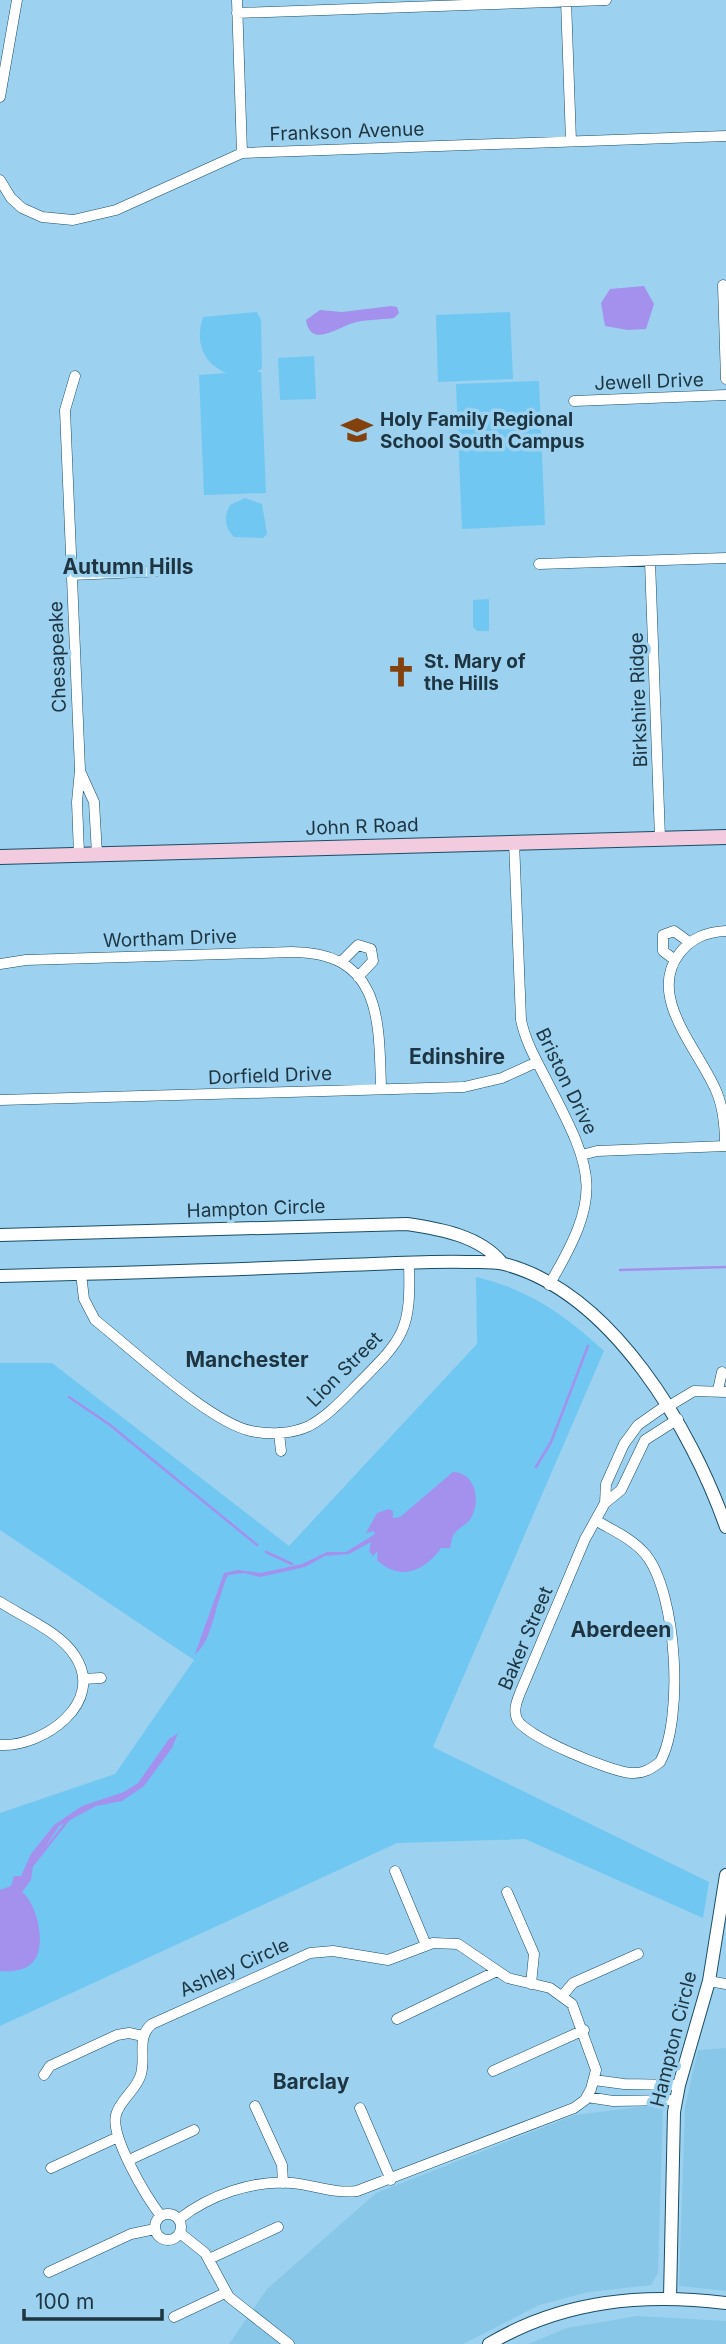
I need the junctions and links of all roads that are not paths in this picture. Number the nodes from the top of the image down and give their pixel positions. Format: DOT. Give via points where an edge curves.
graph roads {
  1 [pos="17,0"];
  2 [pos="237,0"];
  3 [pos="606,0"];
  4 [pos="566,1"];
  5 [pos="237,13"];
  6 [pos="0,97"];
  7 [pos="726,136"];
  8 [pos="571,141"];
  9 [pos="242,153"];
  10 [pos="0,180"];
  11 [pos="723,285"];
  12 [pos="75,376"];
  13 [pos="726,379"];
  14 [pos="726,395"];
  15 [pos="574,401"];
  16 [pos="726,558"];
  17 [pos="650,561"];
  18 [pos="539,564"];
  19 [pos="163,571"];
  20 [pos="71,575"];
  21 [pos="80,770"];
  22 [pos="726,837"];
  23 [pos="660,838"];
  24 [pos="514,841"];
  25 [pos="79,854"];
  26 [pos="97,854"];
  27 [pos="0,857"];
  28 [pos="726,931"];
  29 [pos="689,942"];
  30 [pos="675,960"];
  31 [pos="341,962"];
  32 [pos="0,964"];
  33 [pos="358,977"];
  34 [pos="537,1062"];
  35 [pos="381,1088"];
  36 [pos="0,1100"];
  37 [pos="726,1146"];
  38 [pos="582,1155"];
  39 [pos="0,1235"];
  40 [pos="409,1263"];
  41 [pos="502,1263"];
  42 [pos="81,1274"];
  43 [pos="0,1276"];
  44 [pos="549,1285"];
  45 [pos="722,1372"];
  46 [pos="722,1391"];
  47 [pos="668,1405"];
  48 [pos="678,1419"];
  49 [pos="279,1433"];
  50 [pos="624,1444"];
  51 [pos="281,1451"];
  52 [pos="637,1452"];
  53 [pos="605,1503"];
  54 [pos="597,1521"];
  55 [pos="726,1527"];
  56 [pos="0,1602"];
  57 [pos="101,1678"];
  58 [pos="83,1679"];
  59 [pos="0,1745"];
  60 [pos="395,1871"];
  61 [pos="726,1875"];
  62 [pos="507,1892"];
  63 [pos="426,1945"];
  64 [pos="639,1954"];
  65 [pos="497,1970"];
  66 [pos="709,1981"];
  67 [pos="726,1983"];
  68 [pos="531,1984"];
  69 [pos="563,1994"];
  70 [pos="397,2019"];
  71 [pos="584,2030"];
  72 [pos="143,2036"];
  73 [pos="493,2071"];
  74 [pos="44,2075"];
  75 [pos="594,2080"];
  76 [pos="641,2083"];
  77 [pos="678,2085"];
  78 [pos="587,2096"];
  79 [pos="642,2099"];
  80 [pos="676,2100"];
  81 [pos="255,2106"];
  82 [pos="360,2108"];
  83 [pos="194,2130"];
  84 [pos="118,2137"];
  85 [pos="129,2160"];
  86 [pos="51,2168"];
  87 [pos="391,2180"];
  88 [pos="283,2183"];
  89 [pos="161,2216"];
  90 [pos="179,2219"];
  91 [pos="278,2227"];
  92 [pos="155,2229"];
  93 [pos="180,2233"];
  94 [pos="209,2259"];
  95 [pos="49,2272"];
  96 [pos="225,2292"];
  97 [pos="670,2298"];
  98 [pos="726,2303"];
  99 [pos="174,2317"];
  100 [pos="289,2344"];
  101 [pos="489,2344"];
  1 -- 6 [label="street"];
  2 -- 5 [label="street"];
  3 -- 4 [label="street"];
  4 -- 5 [label="street"];
  4 -- 8 [label="street"];
  5 -- 9 [label="street"];
  7 -- 8 [label="street, Frankson Avenue"];
  8 -- 9 [label="street, Frankson Avenue"];
  9 -- 10 [label="street, Frankson Avenue" via="116,210 85,219 60,220 29,212 11,198"];
  11 -- 13 [label="street"];
  12 -- 20 [label="street, Chesapeake" via="65,410"];
  14 -- 15 [label="street, Jewell Drive"];
  16 -- 17 [label="street"];
  17 -- 18 [label="street"];
  17 -- 23 [label="street, Birkshire Ridge"];
  19 -- 20 [label="street"];
  20 -- 21 [label="street, Chesapeake"];
  21 -- 25 [label="street, Chesapeake"];
  21 -- 26 [label="street, Chesapeake" via="94,802"];
  22 -- 23 [label="main road, John R Road"];
  23 -- 24 [label="main road, John R Road"];
  24 -- 26 [label="main road, John R Road"];
  24 -- 34 [label="street, Briston Drive" via="519,1001 524,1033"];
  25 -- 26 [label="main road, John R Road"];
  25 -- 27 [label="main road, John R Road"];
  28 -- 29 [label="street"];
  29 -- 30 [label="street"];
  29 -- 30 [label="street" via="674,930 663,935 661,946"];
  30 -- 37 [label="street" via="669,995 716,1091"];
  31 -- 32 [label="street, Wortham Drive" via="292,951"];
  31 -- 33 [label="street, Wortham Drive"];
  31 -- 33 [label="street" via="358,945 371,949 373,961"];
  33 -- 35 [label="street, Wortham Drive" via="378,1014"];
  34 -- 35 [label="street, Dorfield Drive" via="477,1085"];
  34 -- 38 [label="street, Briston Drive"];
  35 -- 36 [label="street, Dorfield Drive"];
  37 -- 38 [label="street"];
  38 -- 44 [label="street, Briston Drive" via="587,1188 582,1222"];
  39 -- 41 [label="street, Hampton Circle" via="407,1224 465,1238 489,1249"];
  40 -- 41 [label="street, Hampton Circle"];
  40 -- 42 [label="street, Hampton Circle"];
  40 -- 49 [label="street, Lion Street" via="408,1317 393,1346 325,1416 307,1427"];
  41 -- 44 [label="street, Hampton Circle"];
  42 -- 43 [label="street, Hampton Circle"];
  42 -- 49 [label="street, Lion Street" via="86,1307 105,1328 225,1420 251,1431"];
  44 -- 47 [label="street, Hampton Circle" via="616,1338"];
  45 -- 46 [label="street"];
  46 -- 47 [label="street, Baker Street" via="694,1391"];
  47 -- 48 [label="street, Hampton Circle"];
  47 -- 50 [label="street, Baker Street" via="638,1425"];
  48 -- 52 [label="street, Baker Street" via="650,1435"];
  48 -- 55 [label="street, Hampton Circle"];
  49 -- 51 [label="street"];
  50 -- 52 [label="street"];
  50 -- 53 [label="street, Baker Street" via="606,1484"];
  52 -- 53 [label="street, Baker Street" via="621,1490"];
  53 -- 54 [label="street, Baker Street"];
  54 -- 54 [label="street, Baker Street" via="585,1539 515,1713 520,1725 533,1734 610,1768 641,1773 660,1762 670,1731 673,1673 665,1604 645,1554"];
  56 -- 58 [label="street" via="70,1649"];
  57 -- 58 [label="street"];
  58 -- 59 [label="street" via="79,1703 64,1721 42,1735"];
  60 -- 63 [label="street"];
  61 -- 66 [label="street, Hampton Circle"];
  62 -- 68 [label="street" via="534,1954"];
  63 -- 65 [label="street, Ashley Circle" via="458,1944"];
  63 -- 72 [label="street, Ashley Circle" via="388,1960 333,1951 299,1956 152,2024"];
  64 -- 69 [label="street" via="573,1983"];
  65 -- 68 [label="street, Ashley Circle"];
  65 -- 70 [label="street"];
  66 -- 67 [label="street"];
  66 -- 77 [label="street, Hampton Circle"];
  68 -- 69 [label="street, Ashley Circle"];
  69 -- 71 [label="street"];
  71 -- 73 [label="street"];
  71 -- 75 [label="street" via="594,2060"];
  72 -- 74 [label="street" via="117,2035 50,2066"];
  72 -- 84 [label="street" via="141,2077 116,2112"];
  75 -- 76 [label="street"];
  75 -- 78 [label="street"];
  76 -- 77 [label="street"];
  76 -- 79 [label="street"];
  77 -- 80 [label="street, Hampton Circle"];
  78 -- 79 [label="street" via="613,2101"];
  78 -- 87 [label="street" via="573,2108"];
  79 -- 80 [label="street"];
  80 -- 97 [label="street, Hampton Circle"];
  81 -- 88 [label="street" via="282,2165"];
  82 -- 87 [label="street"];
  83 -- 85 [label="street"];
  84 -- 85 [label="street"];
  84 -- 86 [label="street"];
  85 -- 89 [label="street"];
  87 -- 88 [label="street" via="346,2193"];
  88 -- 90 [label="street" via="215,2196"];
  89 -- 90 [label="street"];
  89 -- 92 [label="street"];
  90 -- 93 [label="street"];
  91 -- 94 [label="street"];
  92 -- 93 [label="street" via="168,2241"];
  92 -- 95 [label="street" via="131,2234"];
  93 -- 94 [label="street"];
  94 -- 96 [label="street"];
  96 -- 99 [label="street"];
  96 -- 100 [label="street"];
  97 -- 98 [label="street"];
  97 -- 101 [label="street" via="590,2305 540,2319"];
}
